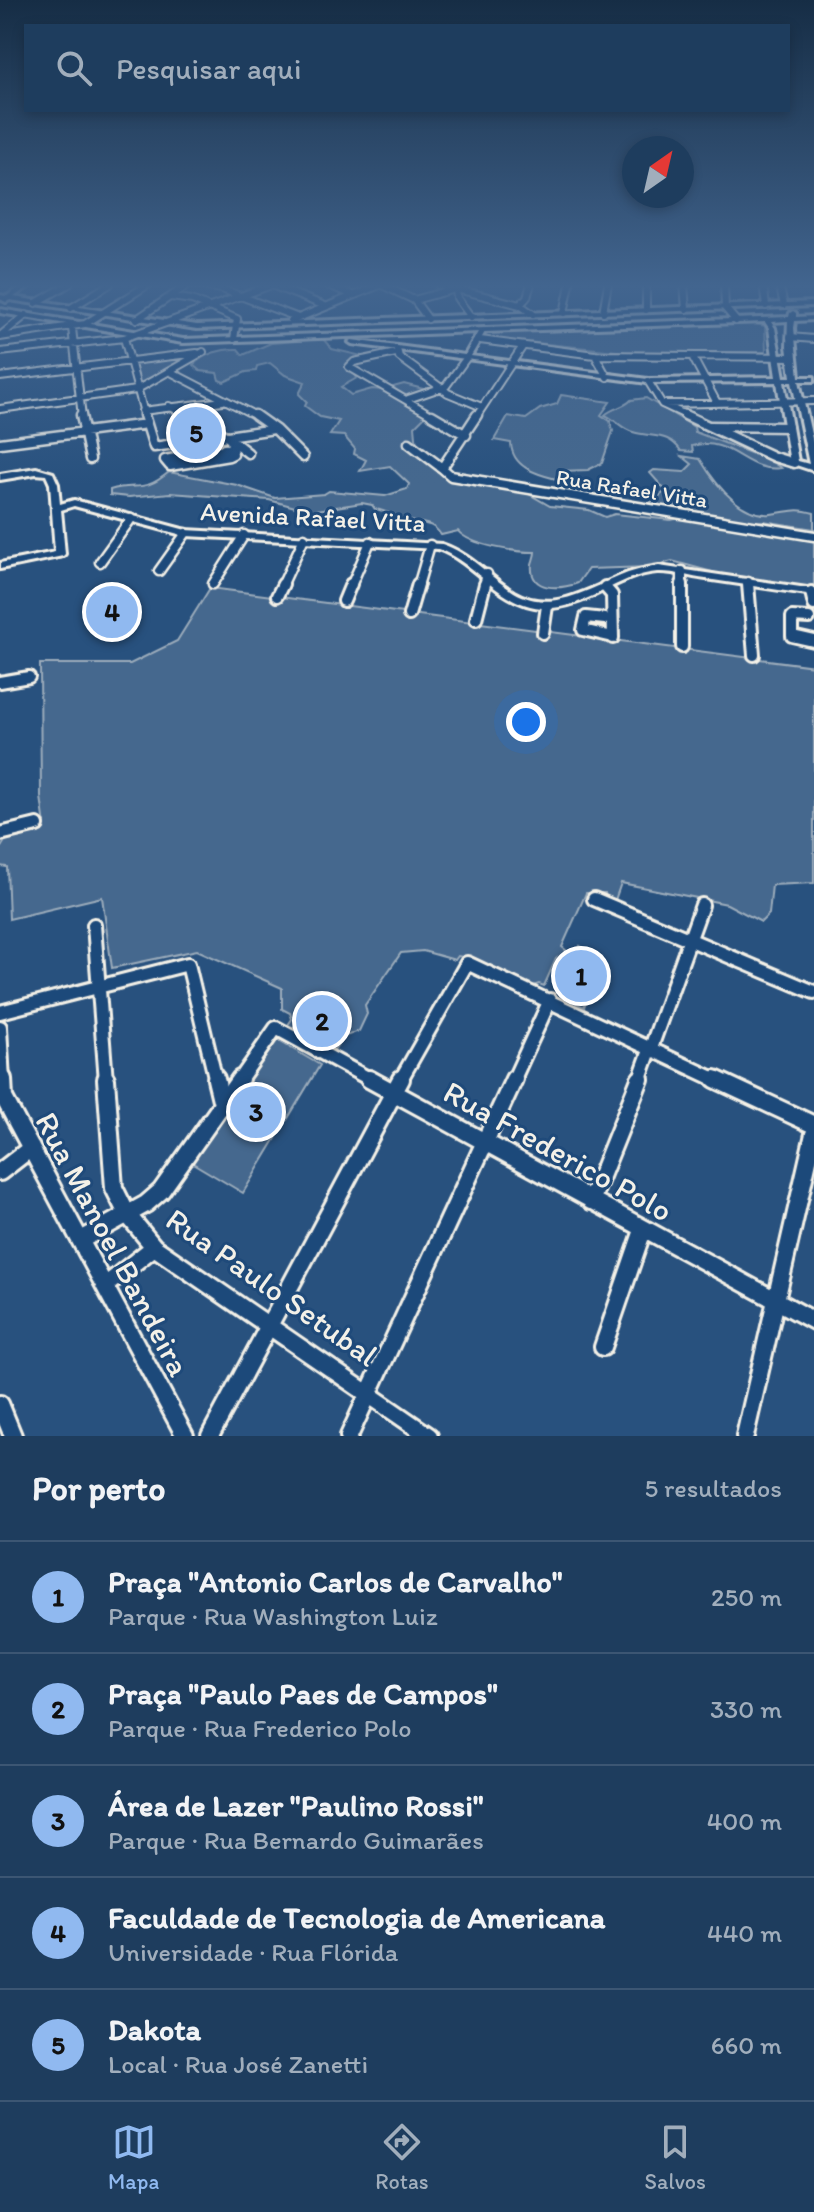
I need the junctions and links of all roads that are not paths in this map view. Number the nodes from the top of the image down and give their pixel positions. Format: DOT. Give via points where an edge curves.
graph roads {
  1 [pos="73,351"];
  2 [pos="130,351"];
  3 [pos="393,351"];
  4 [pos="398,351"];
  5 [pos="407,351"];
  6 [pos="472,351"];
  7 [pos="520,351"];
  8 [pos="563,351"];
  9 [pos="775,351"];
  10 [pos="791,351"];
  11 [pos="203,352"];
  12 [pos="595,355"];
  13 [pos="776,356"];
  14 [pos="467,357"];
  15 [pos="792,357"];
  16 [pos="693,358"];
  17 [pos="131,361"];
  18 [pos="511,364"];
  19 [pos="76,368"];
  20 [pos="171,372"];
  21 [pos="0,377"];
  22 [pos="607,377"];
  23 [pos="779,379"];
  24 [pos="798,379"];
  25 [pos="814,379"];
  26 [pos="703,380"];
  27 [pos="648,381"];
  28 [pos="439,388"];
  29 [pos="136,390"];
  30 [pos="80,398"];
  31 [pos="408,399"];
  32 [pos="226,401"];
  33 [pos="802,401"];
  34 [pos="814,401"];
  35 [pos="784,402"];
  36 [pos="717,403"];
  37 [pos="662,404"];
  38 [pos="169,406"];
  39 [pos="482,407"];
  40 [pos="0,409"];
  41 [pos="142,411"];
  42 [pos="147,424"];
  43 [pos="704,426"];
  44 [pos="788,427"];
  45 [pos="274,429"];
  46 [pos="83,430"];
  47 [pos="466,435"];
  48 [pos="229,441"];
  49 [pos="0,443"];
  50 [pos="409,443"];
  51 [pos="248,453"];
  52 [pos="303,457"];
  53 [pos="90,459"];
  54 [pos="794,463"];
  55 [pos="814,467"];
  56 [pos="443,470"];
  57 [pos="0,477"];
  58 [pos="54,484"];
  59 [pos="74,503"];
  60 [pos="56,508"];
  61 [pos="131,519"];
  62 [pos="186,533"];
  63 [pos="244,535"];
  64 [pos="814,536"];
  65 [pos="304,538"];
  66 [pos="370,542"];
  67 [pos="430,545"];
  68 [pos="100,562"];
  69 [pos="0,566"];
  70 [pos="159,571"];
  71 [pos="682,571"];
  72 [pos="487,574"];
  73 [pos="748,582"];
  74 [pos="213,584"];
  75 [pos="605,587"];
  76 [pos="813,592"];
  77 [pos="277,596"];
  78 [pos="344,601"];
  79 [pos="814,605"];
  80 [pos="547,606"];
  81 [pos="409,615"];
  82 [pos="809,618"];
  83 [pos="476,619"];
  84 [pos="605,619"];
  85 [pos="543,633"];
  86 [pos="814,641"];
  87 [pos="682,647"];
  88 [pos="754,655"];
  89 [pos="29,677"];
  90 [pos="0,682"];
  91 [pos="37,825"];
  92 [pos="0,834"];
  93 [pos="594,899"];
  94 [pos="702,905"];
  95 [pos="94,925"];
  96 [pos="691,941"];
  97 [pos="101,986"];
  98 [pos="814,992"];
  99 [pos="550,1000"];
  100 [pos="0,1012"];
  101 [pos="0,1027"];
  102 [pos="652,1048"];
  103 [pos="393,1092"];
  104 [pos="222,1104"];
  105 [pos="814,1125"];
  106 [pos="814,1134"];
  107 [pos="485,1142"];
  108 [pos="31,1148"];
  109 [pos="0,1172"];
  110 [pos="591,1201"];
  111 [pos="127,1214"];
  112 [pos="643,1230"];
  113 [pos="81,1240"];
  114 [pos="154,1247"];
  115 [pos="105,1286"];
  116 [pos="777,1301"];
  117 [pos="814,1321"];
  118 [pos="268,1328"];
  119 [pos="603,1347"];
  120 [pos="368,1393"];
  121 [pos="0,1404"];
  122 [pos="13,1436"];
  123 [pos="185,1436"];
  124 [pos="210,1436"];
  125 [pos="349,1436"];
  126 [pos="429,1436"];
  127 [pos="745,1436"];
  1 -- 19 [label="street"];
  2 -- 17 [label="street"];
  3 -- 31 [label="street" via="349,367"];
  4 -- 28 [label="street"];
  5 -- 14 [label="main road"];
  6 -- 14 [label="main road"];
  7 -- 18 [label="street"];
  8 -- 12 [label="street"];
  9 -- 13 [label="main road"];
  10 -- 15 [label="main road"];
  11 -- 17 [label="street"];
  11 -- 20 [label="street"];
  12 -- 16 [label="street"];
  12 -- 22 [label="street"];
  13 -- 15 [label="street"];
  13 -- 16 [label="street"];
  13 -- 23 [label="main road"];
  14 -- 18 [label="main road"];
  14 -- 28 [label="street"];
  15 -- 24 [label="main road"];
  16 -- 26 [label="street"];
  17 -- 19 [label="street"];
  17 -- 29 [label="street"];
  18 -- 22 [label="main road"];
  18 -- 39 [label="street"];
  19 -- 21 [label="street"];
  19 -- 30 [label="street"];
  20 -- 29 [label="street"];
  20 -- 32 [label="street"];
  22 -- 27 [label="main road"];
  23 -- 24 [label="main road"];
  23 -- 26 [label="main road"];
  23 -- 35 [label="main road"];
  24 -- 25 [label="main road"];
  24 -- 33 [label="main road"];
  26 -- 27 [label="main road"];
  26 -- 36 [label="street"];
  27 -- 37 [label="street"];
  28 -- 31 [label="street"];
  28 -- 39 [label="street" via="458,401"];
  29 -- 30 [label="street"];
  29 -- 41 [label="street"];
  30 -- 40 [label="street"];
  30 -- 46 [label="street"];
  31 -- 47 [label="street"];
  32 -- 38 [label="street"];
  32 -- 45 [label="street"];
  33 -- 34 [label="street"];
  33 -- 35 [label="street"];
  33 -- 55 [label="main road"];
  35 -- 36 [label="street"];
  35 -- 44 [label="main road"];
  36 -- 37 [label="street"];
  37 -- 43 [label="street"];
  38 -- 41 [label="street"];
  38 -- 48 [label="street"];
  39 -- 47 [label="street"];
  41 -- 42 [label="street"];
  42 -- 46 [label="street"];
  42 -- 48 [label="street" via="154,447"];
  43 -- 44 [label="street"];
  43 -- 54 [label="street"];
  44 -- 54 [label="main road"];
  45 -- 48 [label="street"];
  45 -- 52 [label="street"];
  46 -- 49 [label="street"];
  46 -- 53 [label="street"];
  47 -- 56 [label="street"];
  48 -- 48 [label="street" via="170,458 165,460 170,466 229,456"];
  48 -- 51 [label="street"];
  50 -- 56 [label="street"];
  54 -- 55 [label="main road"];
  56 -- 64 [label="street, Rua Rafael Vitta" via="451,476"];
  57 -- 58 [label="main road" via="45,471"];
  58 -- 59 [label="main road, Avenida Rafael Vitta"];
  58 -- 60 [label="main road"];
  59 -- 60 [label="main road"];
  59 -- 61 [label="main road, Avenida Rafael Vitta"];
  60 -- 69 [label="main road" via="60,554"];
  61 -- 62 [label="main road, Avenida Rafael Vitta"];
  61 -- 68 [label="street"];
  62 -- 63 [label="main road, Avenida Rafael Vitta"];
  62 -- 70 [label="street"];
  63 -- 65 [label="main road, Avenida Rafael Vitta"];
  63 -- 74 [label="street"];
  65 -- 66 [label="main road, Avenida Rafael Vitta"];
  65 -- 77 [label="street"];
  66 -- 67 [label="main road, Avenida Rafael Vitta"];
  66 -- 78 [label="street"];
  67 -- 72 [label="main road, Avenida Rafael Vitta" via="454,550"];
  67 -- 81 [label="street"];
  71 -- 73 [label="main road"];
  71 -- 75 [label="main road" via="638,571"];
  71 -- 87 [label="street"];
  72 -- 80 [label="main road, Avenida Rafael Vitta" via="523,601"];
  72 -- 83 [label="street"];
  73 -- 76 [label="main road"];
  73 -- 88 [label="street"];
  75 -- 80 [label="main road" via="576,602"];
  75 -- 84 [label="street" via="612,595 613,638 583,630 586,617"];
  76 -- 79 [label="street"];
  80 -- 85 [label="street"];
  82 -- 86 [label="street" via="792,617 792,636"];
  89 -- 90 [label="street"];
  91 -- 92 [label="street"];
  93 -- 96 [label="street"];
  94 -- 96 [label="street"];
  95 -- 97 [label="street, Rua Paulo Setubal"];
  96 -- 98 [label="street"];
  96 -- 102 [label="street"];
  97 -- 100 [label="street"];
  97 -- 104 [label="street" via="188,964"];
  97 -- 111 [label="street, Rua Paulo Setubal" via="114,1188"];
  99 -- 102 [label="street"];
  99 -- 103 [label="street" via="467,963"];
  99 -- 107 [label="street"];
  101 -- 108 [label="street, Rua Manoel Bandeira" via="4,1098"];
  102 -- 105 [label="street"];
  102 -- 110 [label="street"];
  103 -- 104 [label="street, Rua Frederico Polo" via="276,1028"];
  103 -- 107 [label="street, Rua Frederico Polo"];
  103 -- 118 [label="street"];
  104 -- 111 [label="street" via="161,1191"];
  106 -- 116 [label="street"];
  107 -- 110 [label="street, Rua Frederico Polo"];
  107 -- 120 [label="street"];
  108 -- 109 [label="street"];
  108 -- 113 [label="street, Rua Manoel Bandeira"];
  110 -- 112 [label="street, Rua Frederico Polo"];
  111 -- 113 [label="street"];
  111 -- 114 [label="street, Rua Paulo Setubal"];
  112 -- 116 [label="street, Rua Frederico Polo"];
  112 -- 119 [label="street"];
  113 -- 115 [label="street, Rua Manoel Bandeira"];
  114 -- 115 [label="street"];
  114 -- 118 [label="street, Rua Paulo Setubal"];
  115 -- 123 [label="street, Rua Manoel Bandeira"];
  116 -- 117 [label="street, Rua Frederico Polo"];
  116 -- 127 [label="street"];
  118 -- 120 [label="street, Rua Paulo Setubal"];
  118 -- 124 [label="street"];
  120 -- 125 [label="street"];
  120 -- 126 [label="street, Rua Paulo Setubal"];
  121 -- 122 [label="street"];
}
